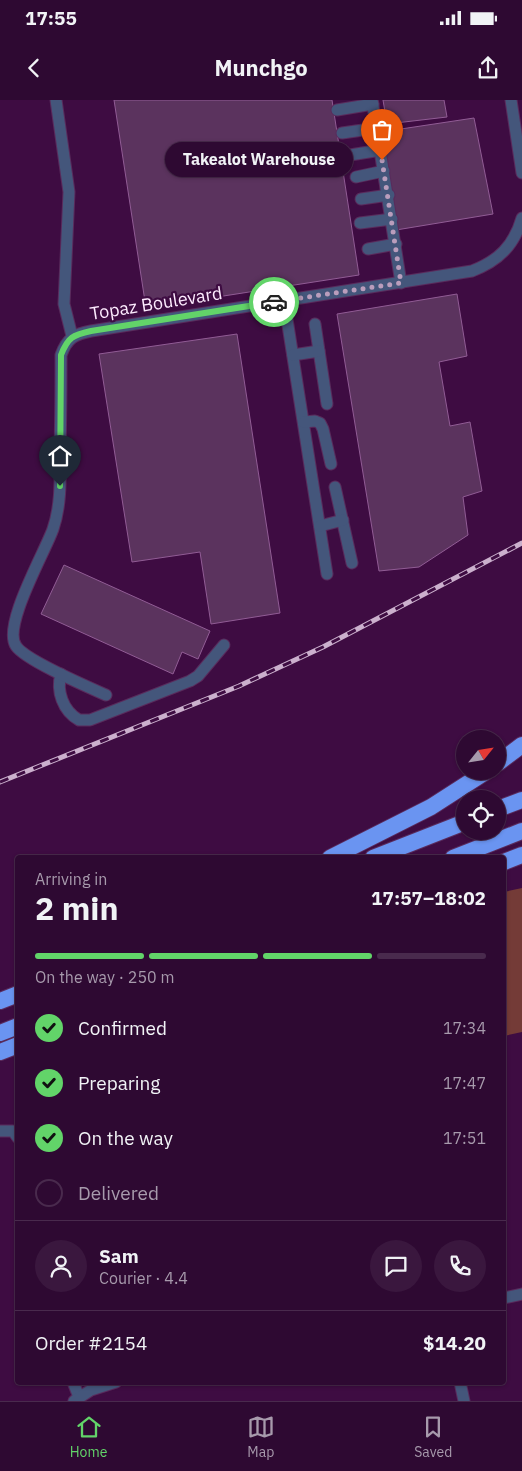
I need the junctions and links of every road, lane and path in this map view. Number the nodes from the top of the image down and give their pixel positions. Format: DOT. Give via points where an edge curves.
graph roads {
  1 [pos="56,100"];
  2 [pos="511,100"];
  3 [pos="372,102"];
  4 [pos="337,110"];
  5 [pos="377,128"];
  6 [pos="342,133"];
  7 [pos="381,150"];
  8 [pos="344,156"];
  9 [pos="384,171"];
  10 [pos="522,173"];
  11 [pos="356,177"];
  12 [pos="389,196"];
  13 [pos="361,199"];
  14 [pos="522,218"];
  15 [pos="392,219"];
  16 [pos="360,223"];
  17 [pos="396,244"];
  18 [pos="368,249"];
  19 [pos="401,283"];
  20 [pos="284,300"];
  21 [pos="315,324"];
  22 [pos="72,336"];
  23 [pos="319,351"];
  24 [pos="293,355"];
  25 [pos="327,404"];
  26 [pos="304,422"];
  27 [pos="331,464"];
  28 [pos="335,487"];
  29 [pos="343,520"];
  30 [pos="320,526"];
  31 [pos="352,563"];
  32 [pos="327,574"];
  33 [pos="224,645"];
  34 [pos="61,674"];
  35 [pos="106,695"];
  36 [pos="522,745"];
  37 [pos="506,757"];
  38 [pos="472,780"];
  39 [pos="522,800"];
  40 [pos="506,807"];
  41 [pos="456,826"];
  42 [pos="522,831"];
  43 [pos="336,855"];
  44 [pos="381,855"];
  45 [pos="461,855"];
  46 [pos="522,855"];
  47 [pos="506,861"];
  48 [pos="522,864"];
  49 [pos="506,868"];
  50 [pos="15,995"];
  51 [pos="0,1001"];
  52 [pos="15,1027"];
  53 [pos="0,1033"];
  54 [pos="15,1046"];
  55 [pos="0,1052"];
  56 [pos="0,1131"];
  57 [pos="15,1134"];
  58 [pos="522,1294"];
  59 [pos="506,1298"];
  60 [pos="74,1385"];
  61 [pos="106,1385"];
  62 [pos="461,1385"];
  63 [pos="77,1399"];
  64 [pos="464,1401"];
  1 -- 22 [label="street" via="69,192 64,304"];
  2 -- 10 [label="street"];
  3 -- 4 [label="street"];
  3 -- 5 [label="street"];
  5 -- 6 [label="street"];
  5 -- 7 [label="street"];
  7 -- 8 [label="street"];
  7 -- 9 [label="street"];
  9 -- 11 [label="street"];
  9 -- 12 [label="street"];
  12 -- 13 [label="street"];
  12 -- 15 [label="street"];
  14 -- 19 [label="street, Topaz Boulevard" via="510,246 487,265 472,271"];
  15 -- 16 [label="street"];
  15 -- 17 [label="street"];
  17 -- 18 [label="street"];
  17 -- 19 [label="street"];
  19 -- 20 [label="street, Topaz Boulevard"];
  20 -- 22 [label="street, Topaz Boulevard"];
  20 -- 24 [label="street"];
  21 -- 23 [label="street"];
  22 -- 34 [label="street, Topaz Boulevard" via="61,355 57,514 12,628 16,647"];
  23 -- 24 [label="street"];
  23 -- 25 [label="street"];
  24 -- 26 [label="street"];
  26 -- 27 [label="street" via="315,420 322,426"];
  26 -- 30 [label="street"];
  28 -- 29 [label="street"];
  29 -- 30 [label="street"];
  29 -- 31 [label="street"];
  30 -- 32 [label="street"];
  33 -- 34 [label="street" via="190,681 90,720 79,720 68,712 59,691"];
  34 -- 35 [label="street, Topaz Boulevard"];
  36 -- 37 [label="highway"];
  38 -- 43 [label="highway" via="431,807"];
  39 -- 40 [label="highway"];
  41 -- 44 [label="highway"];
  42 -- 45 [label="highway"];
  46 -- 47 [label="highway"];
  48 -- 49 [label="highway"];
  50 -- 51 [label="highway"];
  52 -- 53 [label="highway"];
  54 -- 55 [label="highway"];
  56 -- 57 [label="street"];
  58 -- 59 [label="street"];
  60 -- 63 [label="street"];
  61 -- 63 [label="street"];
  62 -- 64 [label="street"];
}
